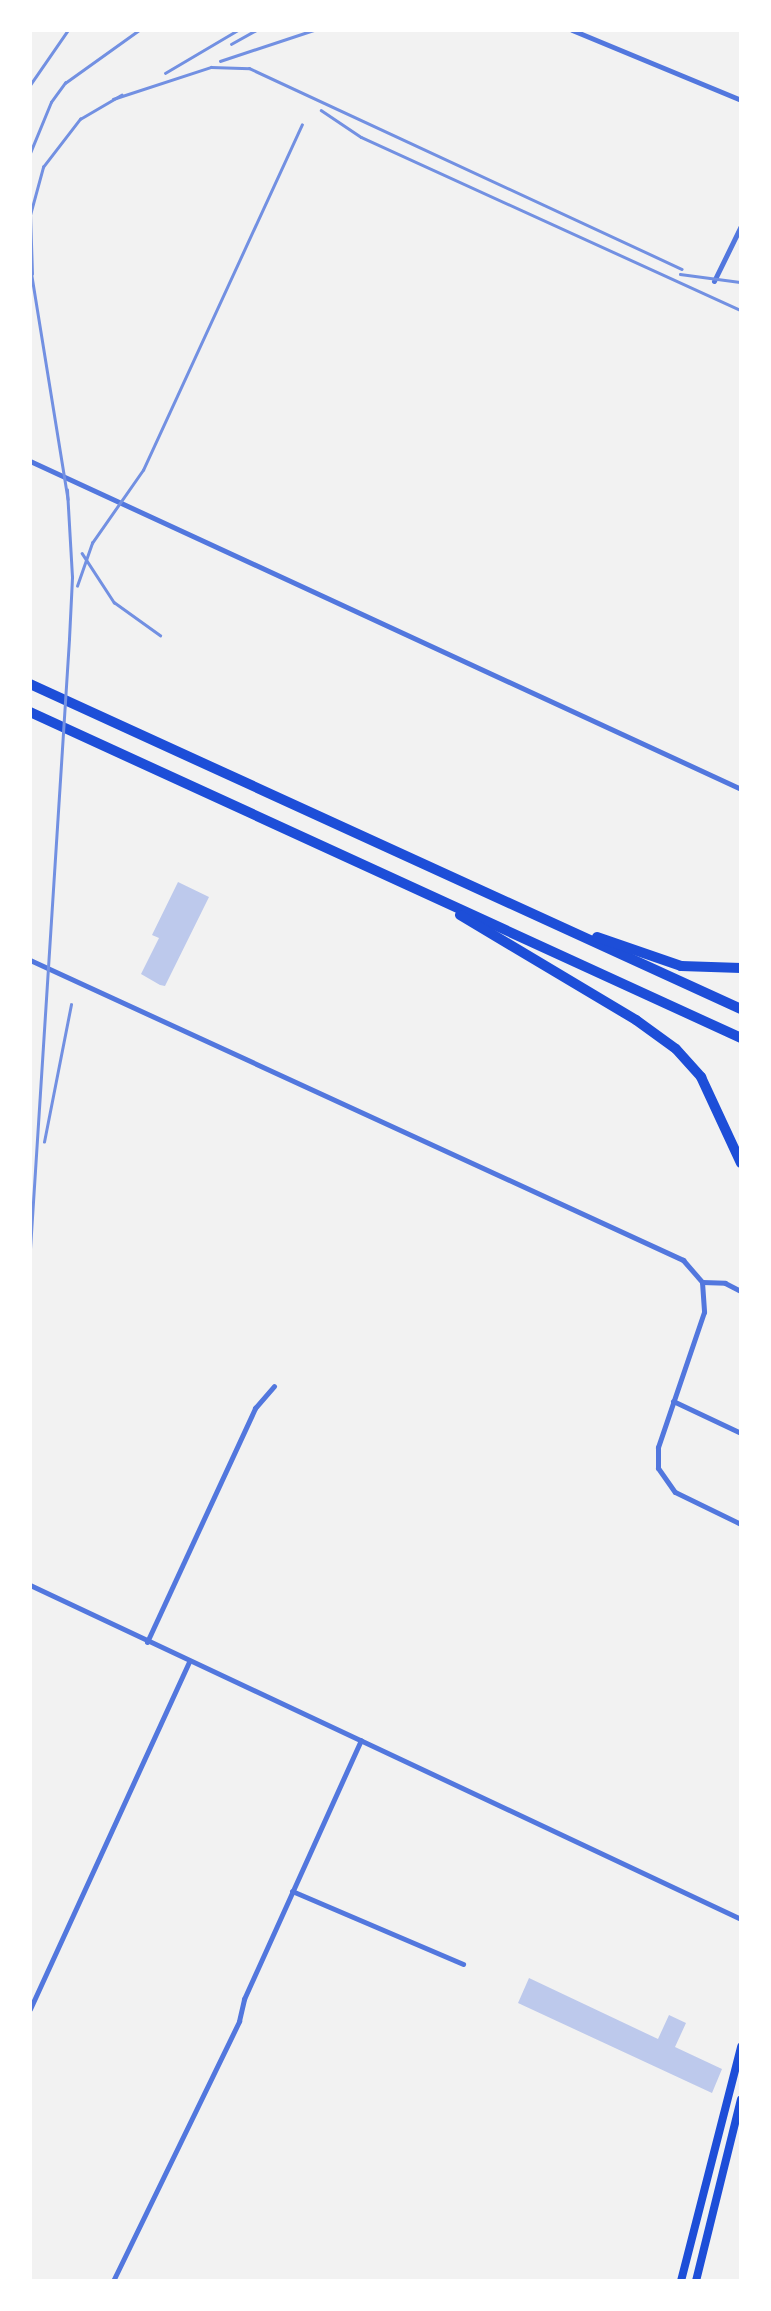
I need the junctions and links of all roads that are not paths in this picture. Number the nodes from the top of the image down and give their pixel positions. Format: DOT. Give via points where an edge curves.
graph roads {
  1 [pos="572,30"];
  2 [pos="741,100"];
  3 [pos="741,226"];
  4 [pos="714,281"];
  5 [pos="30,461"];
  6 [pos="30,684"];
  7 [pos="30,712"];
  8 [pos="741,789"];
  9 [pos="424,892"];
  10 [pos="524,910"];
  11 [pos="30,960"];
  12 [pos="741,968"];
  13 [pos="741,1009"];
  14 [pos="741,1038"];
  15 [pos="741,1163"];
  16 [pos="702,1282"];
  17 [pos="741,1291"];
  18 [pos="274,1386"];
  19 [pos="673,1401"];
  20 [pos="741,1433"];
  21 [pos="741,1524"];
  22 [pos="30,1585"];
  23 [pos="146,1642"];
  24 [pos="189,1662"];
  25 [pos="362,1740"];
  26 [pos="292,1891"];
  27 [pos="741,1919"];
  28 [pos="463,1964"];
  29 [pos="30,2009"];
  30 [pos="741,2048"];
  31 [pos="741,2099"];
  32 [pos="723,2118"];
  33 [pos="738,2126"];
  34 [pos="113,2281"];
  35 [pos="681,2281"];
  36 [pos="696,2281"];
  1 -- 2 [label="street"];
  3 -- 4 [label="street"];
  5 -- 8 [label="street"];
  6 -- 10 [label="highway"];
  7 -- 9 [label="highway"];
  9 -- 14 [label="highway"];
  9 -- 15 [label="highway" via="676,1049 701,1077"];
  10 -- 12 [label="highway" via="681,966"];
  10 -- 13 [label="highway"];
  11 -- 16 [label="street" via="669,1252 692,1268"];
  16 -- 17 [label="street" via="725,1283"];
  16 -- 19 [label="street" via="702,1321"];
  18 -- 23 [label="street" via="254,1408"];
  19 -- 20 [label="street"];
  19 -- 21 [label="street" via="656,1455 663,1479 681,1496"];
  22 -- 23 [label="street"];
  23 -- 24 [label="street"];
  24 -- 25 [label="street"];
  24 -- 29 [label="street"];
  25 -- 26 [label="street"];
  25 -- 27 [label="street"];
  26 -- 28 [label="street"];
  26 -- 34 [label="street" via="233,2034"];
  30 -- 32 [label="main road"];
  31 -- 33 [label="main road"];
  32 -- 33 [label="street"];
  32 -- 35 [label="main road"];
  33 -- 36 [label="main road"];
}
